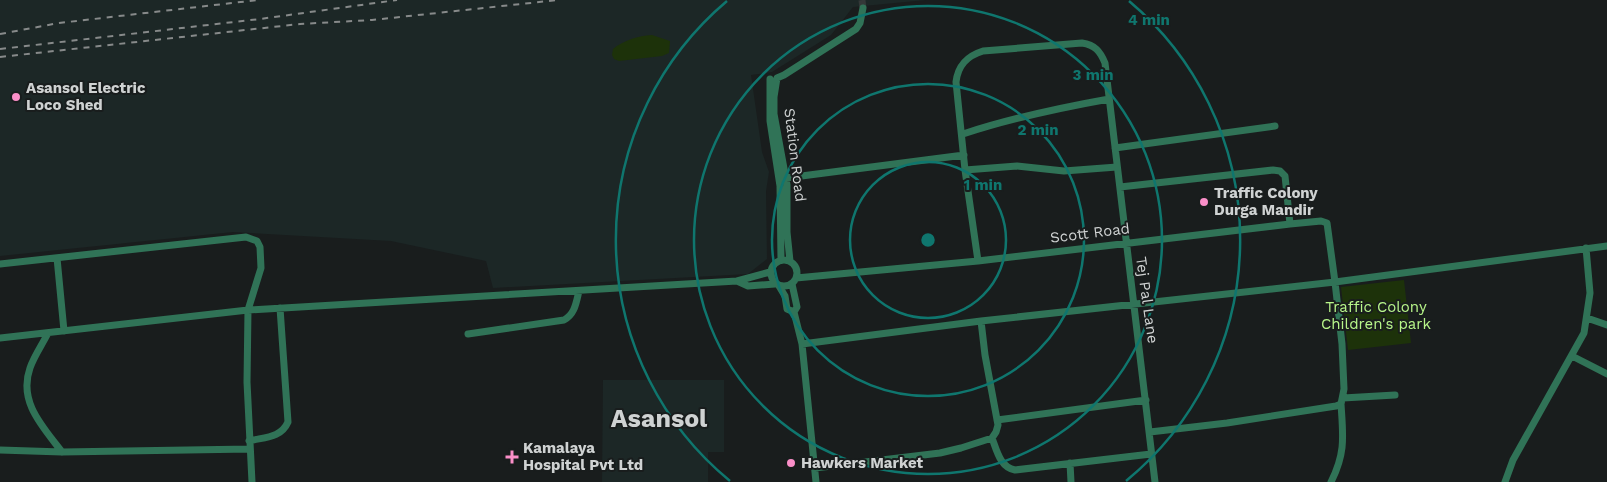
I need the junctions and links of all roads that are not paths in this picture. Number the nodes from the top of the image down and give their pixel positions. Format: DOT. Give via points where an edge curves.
graph roads {
  1 [pos="863,8"];
  2 [pos="773,78"];
  3 [pos="1109,99"];
  4 [pos="1275,126"];
  5 [pos="963,134"];
  6 [pos="1115,148"];
  7 [pos="964,155"];
  8 [pos="1117,167"];
  9 [pos="966,170"];
  10 [pos="786,178"];
  11 [pos="1120,187"];
  12 [pos="1290,224"];
  13 [pos="1125,242"];
  14 [pos="1607,246"];
  15 [pos="1586,248"];
  16 [pos="56,258"];
  17 [pos="781,260"];
  18 [pos="790,261"];
  19 [pos="978,261"];
  20 [pos="0,264"];
  21 [pos="770,272"];
  22 [pos="737,281"];
  23 [pos="794,281"];
  24 [pos="1336,282"];
  25 [pos="777,285"];
  26 [pos="579,291"];
  27 [pos="1133,304"];
  28 [pos="280,308"];
  29 [pos="248,310"];
  30 [pos="794,312"];
  31 [pos="1587,318"];
  32 [pos="981,321"];
  33 [pos="1607,325"];
  34 [pos="64,331"];
  35 [pos="48,334"];
  36 [pos="468,334"];
  37 [pos="0,338"];
  38 [pos="802,344"];
  39 [pos="1572,356"];
  40 [pos="1607,374"];
  41 [pos="1395,395"];
  42 [pos="1146,400"];
  43 [pos="1342,401"];
  44 [pos="997,420"];
  45 [pos="1150,432"];
  46 [pos="992,438"];
  47 [pos="249,441"];
  48 [pos="250,449"];
  49 [pos="0,450"];
  50 [pos="62,452"];
  51 [pos="1151,454"];
  52 [pos="1070,463"];
  53 [pos="815,468"];
  54 [pos="253,480"];
  55 [pos="816,482"];
  56 [pos="1070,482"];
  57 [pos="1155,482"];
  58 [pos="1331,482"];
  59 [pos="1505,482"];
  1 -- 2 [label="street" via="856,30 784,75"];
  2 -- 10 [label="street, Station Road" via="774,114"];
  2 -- 17 [label="street, Station Road" via="770,121 780,186"];
  3 -- 5 [label="street" via="1041,111"];
  3 -- 5 [label="street, Tej Pal Lane" via="1105,63 1090,44 983,51 963,62 957,75"];
  3 -- 6 [label="street, Tej Pal Lane"];
  4 -- 6 [label="street"];
  5 -- 7 [label="street"];
  6 -- 8 [label="street, Tej Pal Lane"];
  7 -- 9 [label="street"];
  7 -- 10 [label="street"];
  8 -- 9 [label="street" via="1064,171 1017,166"];
  8 -- 11 [label="street, Tej Pal Lane"];
  9 -- 19 [label="street"];
  10 -- 18 [label="street, Station Road"];
  11 -- 12 [label="street" via="1280,171 1285,176"];
  11 -- 13 [label="street, Tej Pal Lane"];
  12 -- 13 [label="street, Scott Road"];
  12 -- 24 [label="street, Scott Road" via="1327,223"];
  13 -- 19 [label="street, Scott Road"];
  13 -- 27 [label="street, Tej Pal Lane"];
  14 -- 15 [label="street"];
  15 -- 24 [label="street"];
  15 -- 31 [label="street" via="1590,292"];
  16 -- 20 [label="street"];
  16 -- 29 [label="street" via="252,238 260,247 262,261"];
  16 -- 34 [label="street"];
  17 -- 18 [label="street"];
  17 -- 21 [label="street"];
  18 -- 23 [label="street" via="796,267"];
  19 -- 23 [label="street, Scott Road"];
  21 -- 22 [label="street"];
  21 -- 25 [label="street"];
  22 -- 25 [label="street" via="748,286"];
  22 -- 26 [label="street"];
  23 -- 25 [label="street" via="784,287"];
  23 -- 30 [label="street" via="797,308"];
  24 -- 27 [label="street"];
  24 -- 43 [label="street" via="1342,344"];
  25 -- 30 [label="street" via="785,296 787,309"];
  26 -- 28 [label="street"];
  26 -- 36 [label="street" via="573,312 564,320"];
  27 -- 32 [label="street"];
  27 -- 42 [label="street, Tej Pal Lane"];
  28 -- 29 [label="street"];
  28 -- 47 [label="street" via="288,422 278,434"];
  29 -- 34 [label="street"];
  29 -- 47 [label="street"];
  30 -- 38 [label="street"];
  31 -- 33 [label="street"];
  31 -- 39 [label="street" via="1584,333"];
  32 -- 38 [label="street"];
  32 -- 44 [label="street"];
  34 -- 35 [label="street"];
  35 -- 37 [label="street"];
  35 -- 50 [label="street" via="30,368 28,397 33,413"];
  38 -- 53 [label="street"];
  39 -- 40 [label="street"];
  39 -- 59 [label="street" via="1513,460"];
  41 -- 43 [label="street"];
  42 -- 44 [label="street"];
  42 -- 45 [label="street, Tej Pal Lane"];
  43 -- 45 [label="street" via="1336,406"];
  43 -- 58 [label="street" via="1343,453"];
  44 -- 46 [label="street"];
  45 -- 51 [label="street, Tej Pal Lane"];
  46 -- 52 [label="street" via="1003,464 1008,468 1015,470"];
  46 -- 53 [label="street" via="940,453"];
  47 -- 48 [label="street"];
  48 -- 50 [label="street"];
  48 -- 54 [label="street"];
  49 -- 50 [label="street"];
  51 -- 52 [label="street"];
  51 -- 57 [label="street, Tej Pal Lane"];
  52 -- 56 [label="street"];
  53 -- 55 [label="street"];
}
